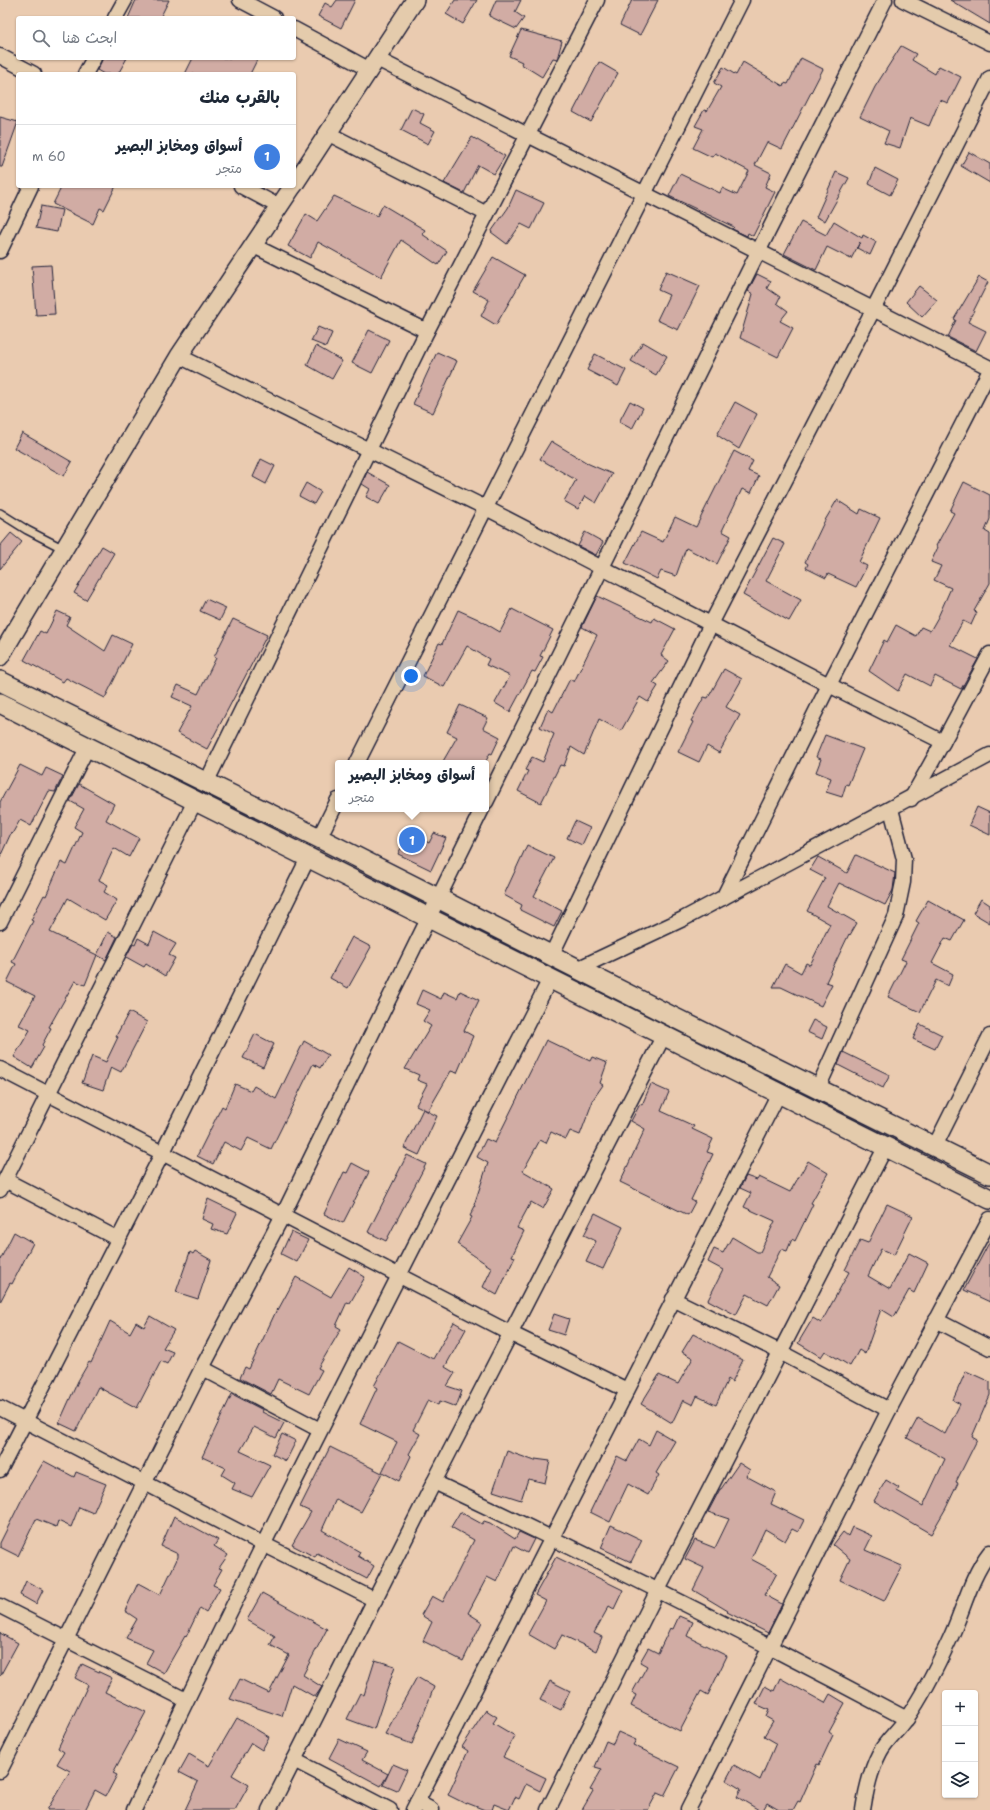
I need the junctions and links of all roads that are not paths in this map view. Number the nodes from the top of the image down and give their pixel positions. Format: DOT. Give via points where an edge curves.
graph roads {
  1 [pos="125,0"];
  2 [pos="240,0"];
  3 [pos="416,0"];
  4 [pos="597,0"];
  5 [pos="742,0"];
  6 [pos="885,0"];
  7 [pos="903,0"];
  8 [pos="116,16"];
  9 [pos="270,16"];
  10 [pos="296,30"];
  11 [pos="990,43"];
  12 [pos="0,56"];
  13 [pos="93,60"];
  14 [pos="373,65"];
  15 [pos="30,72"];
  16 [pos="86,72"];
  17 [pos="990,78"];
  18 [pos="327,133"];
  19 [pos="528,135"];
  20 [pos="296,182"];
  21 [pos="30,188"];
  22 [pos="245,188"];
  23 [pos="292,188"];
  24 [pos="644,194"];
  25 [pos="280,207"];
  26 [pos="487,214"];
  27 [pos="254,246"];
  28 [pos="0,251"];
  29 [pos="758,252"];
  30 [pos="874,310"];
  31 [pos="427,331"];
  32 [pos="179,356"];
  33 [pos="990,369"];
  34 [pos="369,450"];
  35 [pos="486,508"];
  36 [pos="0,513"];
  37 [pos="65,549"];
  38 [pos="601,568"];
  39 [pos="711,624"];
  40 [pos="990,654"];
  41 [pos="0,657"];
  42 [pos="0,681"];
  43 [pos="829,685"];
  44 [pos="0,703"];
  45 [pos="943,742"];
  46 [pos="88,746"];
  47 [pos="990,755"];
  48 [pos="359,760"];
  49 [pos="206,783"];
  50 [pos="489,796"];
  51 [pos="911,799"];
  52 [pos="195,800"];
  53 [pos="335,806"];
  54 [pos="891,809"];
  55 [pos="481,812"];
  56 [pos="319,838"];
  57 [pos="308,858"];
  58 [pos="438,898"];
  59 [pos="723,898"];
  60 [pos="428,918"];
  61 [pos="0,922"];
  62 [pos="551,956"];
  63 [pos="577,969"];
  64 [pos="550,979"];
  65 [pos="664,1035"];
  66 [pos="990,1036"];
  67 [pos="0,1069"];
  68 [pos="818,1088"];
  69 [pos="778,1093"];
  70 [pos="48,1094"];
  71 [pos="886,1146"];
  72 [pos="935,1146"];
  73 [pos="162,1154"];
  74 [pos="990,1174"];
  75 [pos="2,1185"];
  76 [pos="990,1199"];
  77 [pos="283,1215"];
  78 [pos="990,1219"];
  79 [pos="118,1239"];
  80 [pos="400,1275"];
  81 [pos="673,1299"];
  82 [pos="936,1320"];
  83 [pos="510,1333"];
  84 [pos="990,1348"];
  85 [pos="780,1352"];
  86 [pos="202,1368"];
  87 [pos="627,1390"];
  88 [pos="0,1408"];
  89 [pos="889,1410"];
  90 [pos="26,1421"];
  91 [pos="320,1430"];
  92 [pos="0,1470"];
  93 [pos="144,1482"];
  94 [pos="434,1482"];
  95 [pos="553,1537"];
  96 [pos="263,1544"];
  97 [pos="990,1552"];
  98 [pos="658,1590"];
  99 [pos="375,1600"];
  100 [pos="0,1606"];
  101 [pos="67,1641"];
  102 [pos="771,1646"];
  103 [pos="186,1700"];
  104 [pos="907,1719"];
  105 [pos="294,1760"];
  106 [pos="0,1771"];
  107 [pos="415,1806"];
  108 [pos="134,1810"];
  109 [pos="269,1810"];
  110 [pos="390,1810"];
  111 [pos="432,1810"];
  112 [pos="548,1810"];
  113 [pos="688,1810"];
  114 [pos="863,1810"];
  1 -- 8 [label="street"];
  2 -- 9 [label="street"];
  3 -- 14 [label="street"];
  4 -- 19 [label="street"];
  5 -- 24 [label="street"];
  6 -- 29 [label="street"];
  7 -- 11 [label="street"];
  10 -- 14 [label="street"];
  12 -- 15 [label="street"];
  13 -- 16 [label="street"];
  14 -- 18 [label="street"];
  14 -- 19 [label="street"];
  17 -- 30 [label="street"];
  18 -- 20 [label="street"];
  18 -- 26 [label="street"];
  19 -- 24 [label="street"];
  19 -- 26 [label="street"];
  21 -- 28 [label="street"];
  22 -- 25 [label="street"];
  23 -- 25 [label="street"];
  24 -- 29 [label="street"];
  24 -- 35 [label="street"];
  25 -- 27 [label="street"];
  26 -- 31 [label="street"];
  27 -- 31 [label="street"];
  27 -- 32 [label="street"];
  29 -- 30 [label="street"];
  29 -- 38 [label="street"];
  30 -- 33 [label="street"];
  30 -- 39 [label="street"];
  31 -- 34 [label="street"];
  32 -- 34 [label="street"];
  32 -- 37 [label="street"];
  33 -- 43 [label="street"];
  34 -- 35 [label="street"];
  34 -- 49 [label="street"];
  35 -- 38 [label="street"];
  35 -- 48 [label="street"];
  36 -- 37 [label="lane"];
  37 -- 41 [label="street"];
  38 -- 39 [label="street"];
  38 -- 50 [label="street"];
  39 -- 43 [label="street"];
  39 -- 62 [label="street"];
  40 -- 45 [label="street"];
  42 -- 49 [label="main road"];
  43 -- 45 [label="street"];
  43 -- 59 [label="street"];
  44 -- 46 [label="main road"];
  45 -- 51 [label="street"];
  46 -- 52 [label="main road"];
  46 -- 61 [label="street"];
  47 -- 51 [label="street"];
  49 -- 56 [label="main road"];
  51 -- 54 [label="street"];
  52 -- 57 [label="main road"];
  52 -- 70 [label="street"];
  53 -- 56 [label="street"];
  54 -- 59 [label="street"];
  54 -- 68 [label="street" via="904,859 903,882 896,916"];
  55 -- 58 [label="street"];
  56 -- 58 [label="main road"];
  57 -- 60 [label="main road"];
  57 -- 73 [label="street"];
  58 -- 60 [label="street"];
  58 -- 62 [label="main road"];
  59 -- 63 [label="street"];
  60 -- 64 [label="main road"];
  60 -- 77 [label="street"];
  62 -- 63 [label="main road"];
  63 -- 68 [label="main road"];
  64 -- 65 [label="main road"];
  64 -- 80 [label="street"];
  65 -- 69 [label="main road"];
  65 -- 83 [label="street"];
  66 -- 72 [label="street"];
  67 -- 70 [label="street"];
  68 -- 72 [label="main road"];
  69 -- 71 [label="main road"];
  69 -- 81 [label="street"];
  70 -- 73 [label="street"];
  70 -- 75 [label="street"];
  71 -- 76 [label="main road"];
  71 -- 85 [label="street"];
  72 -- 74 [label="main road"];
  73 -- 77 [label="street"];
  73 -- 79 [label="street"];
  75 -- 79 [label="street"];
  77 -- 80 [label="street"];
  77 -- 86 [label="street"];
  78 -- 82 [label="street"];
  79 -- 90 [label="street"];
  80 -- 83 [label="street"];
  80 -- 91 [label="street"];
  81 -- 85 [label="street"];
  81 -- 87 [label="street"];
  82 -- 84 [label="street"];
  82 -- 89 [label="street"];
  83 -- 87 [label="street"];
  83 -- 94 [label="street"];
  85 -- 89 [label="street"];
  85 -- 98 [label="street"];
  86 -- 91 [label="street"];
  86 -- 93 [label="street"];
  87 -- 95 [label="street"];
  88 -- 90 [label="street"];
  89 -- 102 [label="street"];
  90 -- 92 [label="street"];
  90 -- 93 [label="street"];
  91 -- 96 [label="street"];
  93 -- 96 [label="street"];
  93 -- 101 [label="street"];
  94 -- 95 [label="street"];
  94 -- 99 [label="street"];
  95 -- 98 [label="street"];
  95 -- 107 [label="street"];
  96 -- 99 [label="street"];
  96 -- 103 [label="street"];
  97 -- 104 [label="street" via="971,1584 952,1636"];
  98 -- 102 [label="street"];
  98 -- 112 [label="street"];
  99 -- 105 [label="street"];
  100 -- 101 [label="street"];
  101 -- 103 [label="street"];
  101 -- 106 [label="street"];
  102 -- 104 [label="street"];
  102 -- 113 [label="street"];
  103 -- 108 [label="street"];
  104 -- 114 [label="street" via="881,1751 872,1772"];
  105 -- 109 [label="street"];
  105 -- 110 [label="street"];
  107 -- 111 [label="street"];
}
